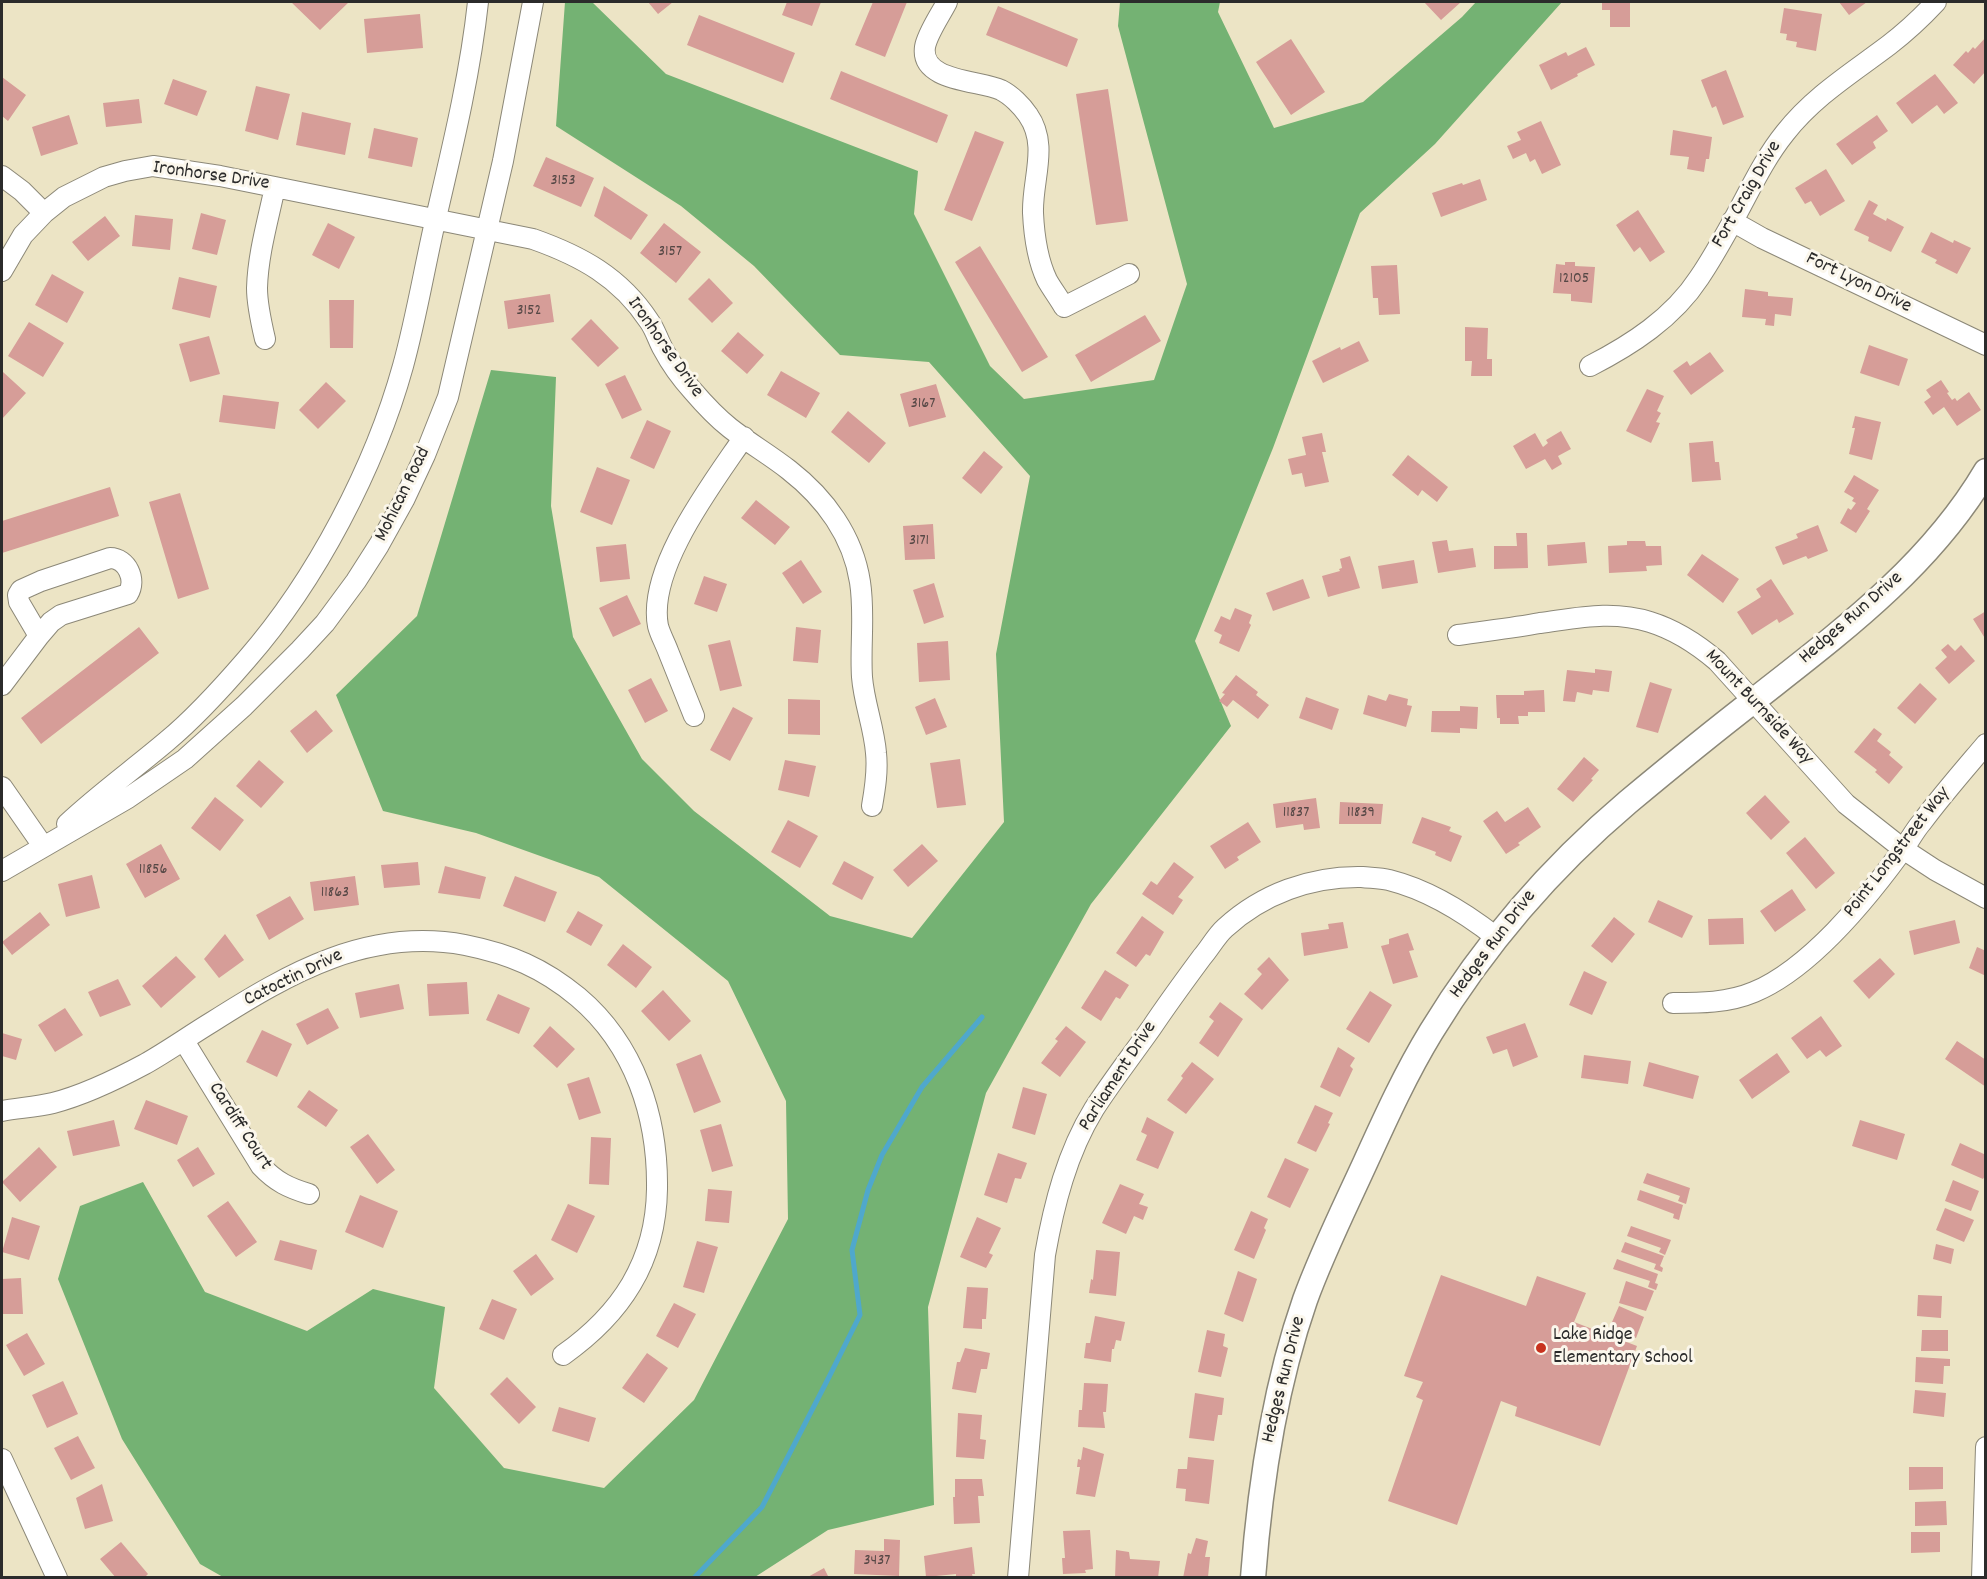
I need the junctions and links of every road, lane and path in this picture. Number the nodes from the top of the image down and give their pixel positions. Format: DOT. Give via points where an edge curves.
graph roads {
  1 [pos="478,2"];
  2 [pos="533,2"];
  3 [pos="947,2"];
  4 [pos="1936,2"];
  5 [pos="2,176"];
  6 [pos="275,187"];
  7 [pos="44,213"];
  8 [pos="436,219"];
  9 [pos="1732,221"];
  10 [pos="489,230"];
  11 [pos="2,271"];
  12 [pos="1129,274"];
  13 [pos="265,339"];
  14 [pos="1986,345"];
  15 [pos="1590,366"];
  16 [pos="744,437"];
  17 [pos="1986,471"];
  18 [pos="1458,634"];
  19 [pos="39,636"];
  20 [pos="2,685"];
  21 [pos="1753,700"];
  22 [pos="694,716"];
  23 [pos="1986,744"];
  24 [pos="2,787"];
  25 [pos="872,806"];
  26 [pos="43,846"];
  27 [pos="1903,849"];
  28 [pos="2,871"];
  29 [pos="1986,898"];
  30 [pos="1496,937"];
  31 [pos="1673,1003"];
  32 [pos="184,1041"];
  33 [pos="2,1111"];
  34 [pos="309,1194"];
  35 [pos="563,1355"];
  36 [pos="1986,1447"];
  37 [pos="2,1459"];
  38 [pos="57,1578"];
  39 [pos="1018,1578"];
  40 [pos="1253,1578"];
  41 [pos="1982,1578"];
  1 -- 8 [label="street, Mohican Road" via="460,113"];
  2 -- 10 [label="street, Mohican Road"];
  3 -- 12 [label="street" via="925,44 928,63 946,76 1001,91 1016,101 1031,121 1040,157 1033,213 1036,241 1047,279 1064,307"];
  4 -- 9 [label="street, Fort Craig Drive" via="1891,44 1808,107 1764,162"];
  5 -- 7 [label="street"];
  6 -- 7 [label="street, Ironhorse Drive" via="153,166 104,177"];
  6 -- 8 [label="street, Ironhorse Drive"];
  6 -- 13 [label="street" via="257,289"];
  7 -- 11 [label="street, Ironhorse Drive" via="16,243"];
  8 -- 10 [label="street, Ironhorse Drive"];
  8 -- 26 [label="street, Mohican Road" via="402,368 384,423 362,476 314,567 255,649 210,700"];
  9 -- 14 [label="street, Fort Lyon Drive"];
  9 -- 15 [label="street, Fort Craig Drive" via="1698,280 1671,310 1646,333"];
  10 -- 16 [label="street, Ironhorse Drive" via="566,251 611,279 650,322 682,379 708,408"];
  10 -- 26 [label="street, Mohican Road" via="448,396 404,500 356,581 300,650 185,759 128,798"];
  16 -- 22 [label="street" via="684,529 669,558 658,594 658,626"];
  16 -- 25 [label="street, Ironhorse Drive" via="824,501 855,559 863,613 862,678 876,753"];
  17 -- 21 [label="street, Hedges Run Drive" via="1945,528 1872,606"];
  18 -- 21 [label="street, Mount Burnside Way" via="1599,615 1630,617 1675,631 1697,645"];
  19 -- 19 [label="street" via="61,615 128,594 132,580 125,562 110,558 21,590 19,602"];
  19 -- 20 [label="street"];
  21 -- 27 [label="street, Mount Burnside Way" via="1846,804"];
  21 -- 30 [label="street, Hedges Run Drive" via="1625,804 1531,894"];
  23 -- 27 [label="street, Point Longstreet Way"];
  24 -- 26 [label="street"];
  26 -- 28 [label="street, Mohican Road"];
  27 -- 29 [label="street, Mount Burnside Way"];
  27 -- 31 [label="street, Point Longstreet Way" via="1840,925 1776,981 1734,999"];
  30 -- 39 [label="street, Parliament Drive" via="1457,909 1387,879 1326,879 1283,891 1244,912 1223,930 1190,974 1094,1110 1067,1167 1055,1205 1045,1255"];
  30 -- 40 [label="street, Hedges Run Drive" via="1430,1034 1397,1094 1305,1300 1271,1428"];
  32 -- 33 [label="street, Catoctin Drive" via="100,1085 54,1102"];
  32 -- 34 [label="street, Cardiff Court" via="261,1166 272,1179"];
  32 -- 35 [label="street, Catoctin Drive" via="317,963 387,943 420,940 484,949 518,959 561,983 585,1003 624,1052 647,1104 657,1168 652,1227 636,1277 603,1323"];
  36 -- 41 [label="street"];
  37 -- 38 [label="street"];
}
